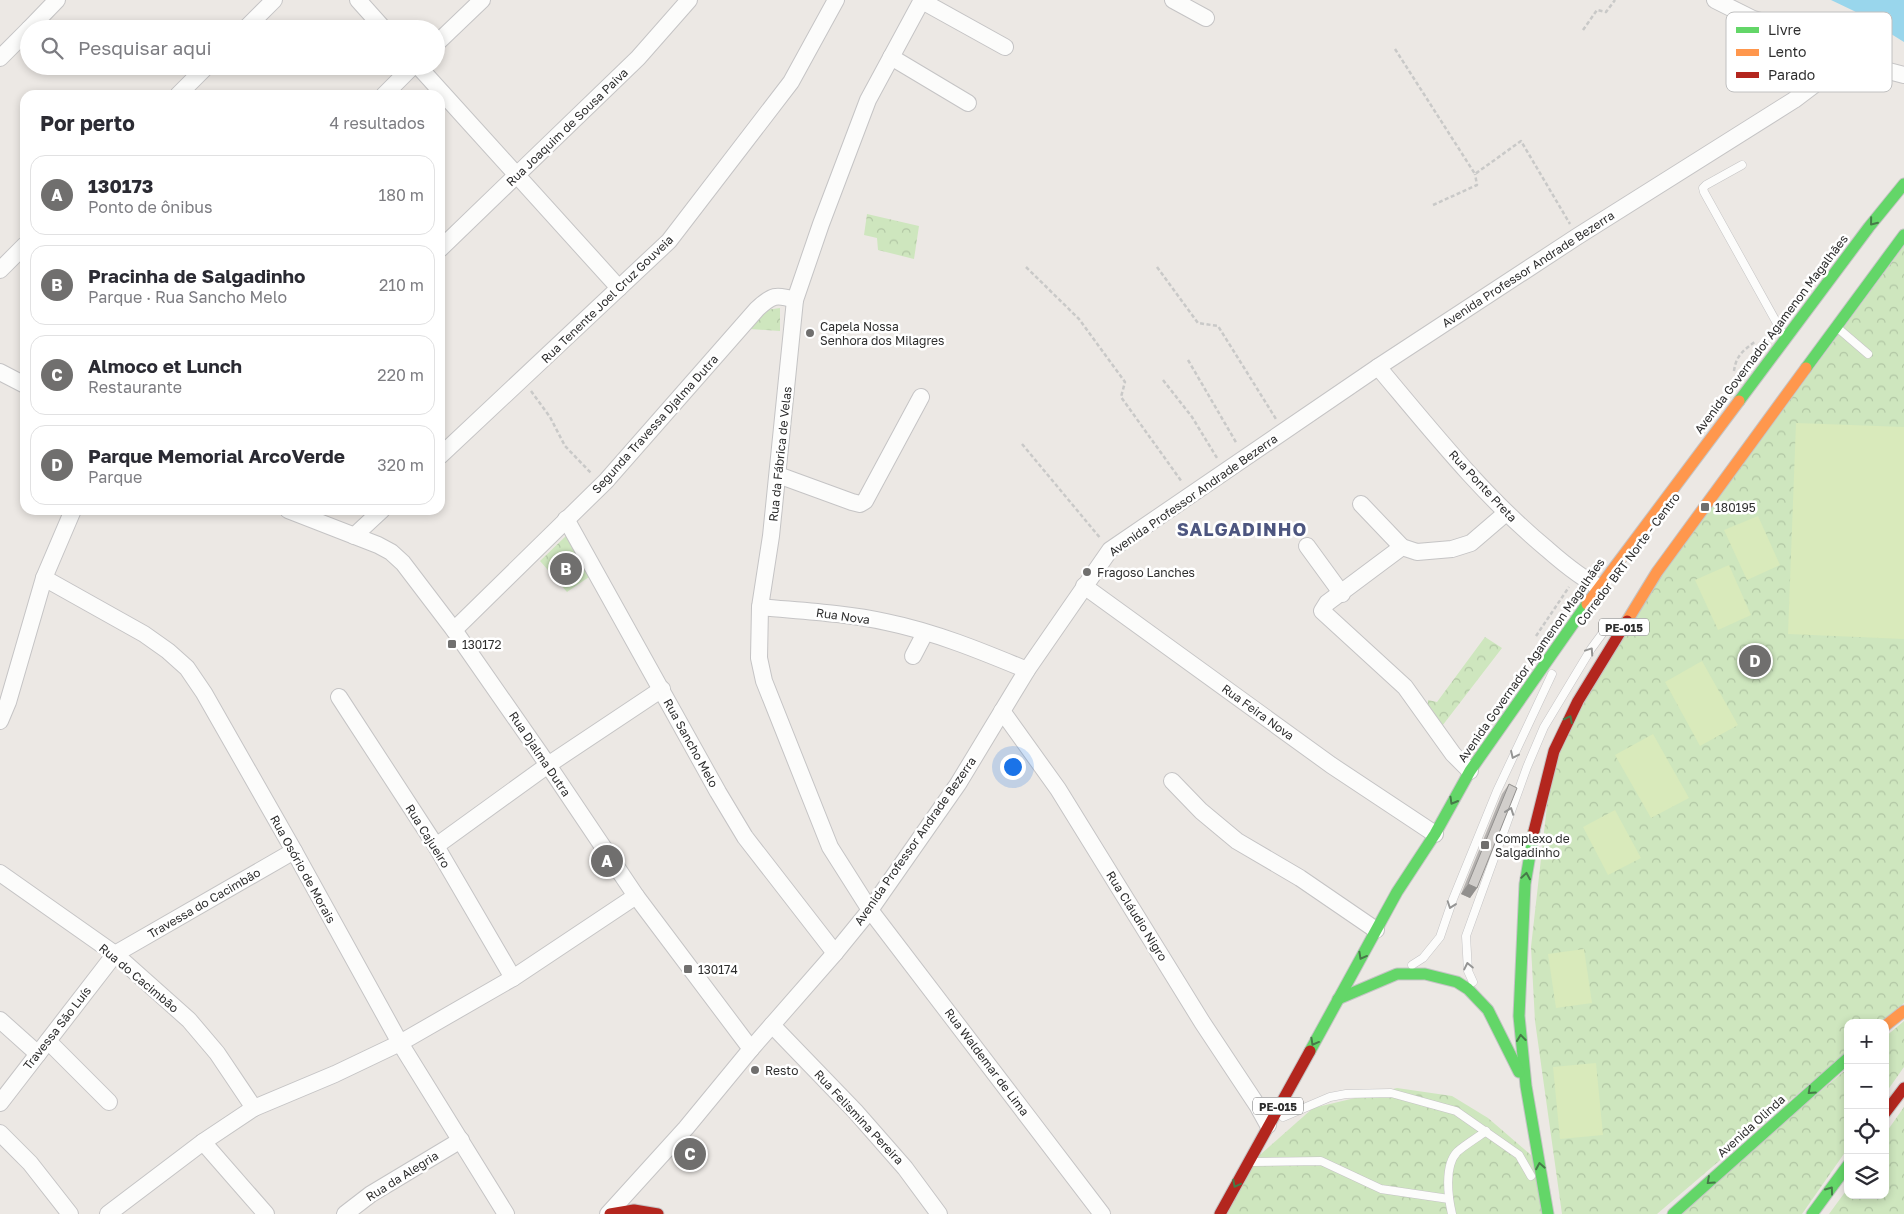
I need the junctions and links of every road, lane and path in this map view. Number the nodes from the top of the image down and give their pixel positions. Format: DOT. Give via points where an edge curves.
graph roads {
  1 [pos="57,0"];
  2 [pos="274,0"];
  3 [pos="358,0"];
  4 [pos="482,0"];
  5 [pos="689,0"];
  6 [pos="836,0"];
  7 [pos="922,0"];
  8 [pos="1173,0"];
  9 [pos="1615,0"];
  10 [pos="1715,0"];
  11 [pos="1739,12"];
  12 [pos="1206,18"];
  13 [pos="38,20"];
  14 [pos="254,20"];
  15 [pos="376,20"];
  16 [pos="1583,30"];
  17 [pos="445,35"];
  18 [pos="20,38"];
  19 [pos="1005,47"];
  20 [pos="1395,49"];
  21 [pos="891,57"];
  22 [pos="0,58"];
  23 [pos="198,75"];
  24 [pos="404,75"];
  25 [pos="426,75"];
  26 [pos="183,90"];
  27 [pos="389,90"];
  28 [pos="440,90"];
  29 [pos="1805,92"];
  30 [pos="445,96"];
  31 [pos="968,102"];
  32 [pos="1742,165"];
  33 [pos="1475,174"];
  34 [pos="517,176"];
  35 [pos="1904,184"];
  36 [pos="1433,205"];
  37 [pos="1904,224"];
  38 [pos="1904,235"];
  39 [pos="1578,236"];
  40 [pos="445,244"];
  41 [pos="20,250"];
  42 [pos="1026,267"];
  43 [pos="1157,267"];
  44 [pos="0,270"];
  45 [pos="619,288"];
  46 [pos="795,300"];
  47 [pos="1837,327"];
  48 [pos="1785,338"];
  49 [pos="1868,354"];
  50 [pos="1188,360"];
  51 [pos="1779,362"];
  52 [pos="1378,367"];
  53 [pos="0,372"];
  54 [pos="523,380"];
  55 [pos="1163,380"];
  56 [pos="20,382"];
  57 [pos="921,397"];
  58 [pos="1283,431"];
  59 [pos="1022,444"];
  60 [pos="445,451"];
  61 [pos="1244,456"];
  62 [pos="1226,472"];
  63 [pos="778,475"];
  64 [pos="606,481"];
  65 [pos="1191,494"];
  66 [pos="1361,504"];
  67 [pos="1506,513"];
  68 [pos="71,515"];
  69 [pos="301,515"];
  70 [pos="377,515"];
  71 [pos="566,519"];
  72 [pos="354,536"];
  73 [pos="1307,546"];
  74 [pos="1402,547"];
  75 [pos="1110,550"];
  76 [pos="44,578"];
  77 [pos="1084,586"];
  78 [pos="1638,586"];
  79 [pos="1601,588"];
  80 [pos="1342,594"];
  81 [pos="760,607"];
  82 [pos="1615,617"];
  83 [pos="454,630"];
  84 [pos="926,633"];
  85 [pos="913,656"];
  86 [pos="1560,657"];
  87 [pos="1556,666"];
  88 [pos="1027,670"];
  89 [pos="662,689"];
  90 [pos="339,697"];
  91 [pos="1002,711"];
  92 [pos="0,721"];
  93 [pos="548,765"];
  94 [pos="1470,771"];
  95 [pos="1172,781"];
  96 [pos="1435,834"];
  97 [pos="436,846"];
  98 [pos="294,851"];
  99 [pos="0,873"];
  100 [pos="636,896"];
  101 [pos="870,910"];
  102 [pos="1376,930"];
  103 [pos="835,953"];
  104 [pos="115,954"];
  105 [pos="1397,974"];
  106 [pos="513,978"];
  107 [pos="1338,999"];
  108 [pos="1488,1010"];
  109 [pos="1904,1011"];
  110 [pos="0,1020"];
  111 [pos="1889,1023"];
  112 [pos="772,1025"];
  113 [pos="48,1041"];
  114 [pos="400,1043"];
  115 [pos="751,1049"];
  116 [pos="38,1054"];
  117 [pos="1844,1062"];
  118 [pos="1526,1086"];
  119 [pos="1904,1088"];
  120 [pos="109,1102"];
  121 [pos="0,1103"];
  122 [pos="254,1108"];
  123 [pos="1889,1109"];
  124 [pos="1268,1124"];
  125 [pos="1486,1131"];
  126 [pos="0,1133"];
  127 [pos="461,1140"];
  128 [pos="203,1142"];
  129 [pos="1247,1163"];
  130 [pos="1844,1170"];
  131 [pos="1449,1199"];
  132 [pos="1547,1208"];
  133 [pos="70,1214"];
  134 [pos="108,1214"];
  135 [pos="266,1214"];
  136 [pos="345,1214"];
  137 [pos="506,1214"];
  138 [pos="609,1214"];
  139 [pos="658,1214"];
  140 [pos="938,1214"];
  141 [pos="1102,1214"];
  142 [pos="1220,1214"];
  143 [pos="1452,1214"];
  144 [pos="1673,1214"];
  145 [pos="1812,1214"];
  1 -- 13 [label="street"];
  2 -- 14 [label="street"];
  3 -- 15 [label="street"];
  4 -- 17 [label="street"];
  5 -- 34 [label="street, Rua Joaquim de Sousa Paiva" via="638,58"];
  6 -- 45 [label="street, Rua Tenente Joel Cruz Gouveia" via="787,86 669,241"];
  7 -- 19 [label="street"];
  7 -- 21 [label="street, Rua da Fábrica de Velas"];
  8 -- 12 [label="street"];
  9 -- 16 [label="path" via="1606,12 1597,10"];
  10 -- 11 [label="street"];
  18 -- 22 [label="street"];
  20 -- 33 [label="path"];
  21 -- 31 [label="street"];
  21 -- 46 [label="street, Rua da Fábrica de Velas" via="868,100"];
  23 -- 26 [label="street"];
  24 -- 27 [label="street"];
  25 -- 28 [label="street"];
  29 -- 39 [label="street, Avenida Professor Andrade Bezerra"];
  30 -- 34 [label="street"];
  32 -- 48 [label="lane" via="1706,185 1704,192"];
  33 -- 36 [label="path" via="1477,185"];
  33 -- 39 [label="path" via="1522,141"];
  34 -- 40 [label="street, Rua Joaquim de Sousa Paiva"];
  34 -- 45 [label="street"];
  35 -- 48 [label="main road, Avenida Governador Agamenon Magalhães / PE-015, one-way"];
  37 -- 78 [label="lane, Corredor BRT Norte - Centro"];
  38 -- 47 [label="main road, PE-015"];
  39 -- 52 [label="street, Avenida Professor Andrade Bezerra"];
  41 -- 44 [label="street"];
  42 -- 65 [label="path" via="1078,319 1125,382 1120,397"];
  43 -- 58 [label="path" via="1198,323 1218,326"];
  45 -- 54 [label="street, Rua Tenente Joel Cruz Gouveia"];
  46 -- 63 [label="street, Rua da Fábrica de Velas"];
  46 -- 64 [label="street, Segunda Travessa Djalma Dutra" via="776,295 757,308"];
  47 -- 49 [label="lane"];
  118 -- 47 [label="main road, PE-015, one-way" via="1519,1016 1525,884 1535,823 1554,751 1578,701 1657,572"];
  48 -- 79 [label="main road, Avenida Governador Agamenon Magalhães / PE-015"];
  50 -- 61 [label="path"];
  51 -- 79 [label="lane, Corredor BRT Norte - Centro"];
  52 -- 58 [label="street, Avenida Professor Andrade Bezerra"];
  52 -- 67 [label="street, Rua Ponte Preta"];
  53 -- 56 [label="street"];
  54 -- 60 [label="street, Rua Tenente Joel Cruz Gouveia"];
  54 -- 64 [label="path" via="566,446 592,473"];
  55 -- 62 [label="path" via="1192,417"];
  57 -- 63 [label="street" via="865,501 860,504"];
  58 -- 61 [label="street, Avenida Professor Andrade Bezerra"];
  59 -- 75 [label="path"];
  61 -- 62 [label="street, Avenida Professor Andrade Bezerra"];
  62 -- 65 [label="street, Avenida Professor Andrade Bezerra"];
  63 -- 81 [label="street, Rua da Fábrica de Velas"];
  64 -- 71 [label="street, Segunda Travessa Djalma Dutra"];
  65 -- 75 [label="street, Avenida Professor Andrade Bezerra"];
  66 -- 74 [label="street"];
  67 -- 74 [label="street" via="1471,543 1452,549 1417,552"];
  67 -- 79 [label="street, Rua Ponte Preta" via="1567,566"];
  68 -- 76 [label="street"];
  69 -- 72 [label="street, Rua Djalma Dutra"];
  70 -- 72 [label="street"];
  71 -- 83 [label="street, Segunda Travessa Djalma Dutra"];
  71 -- 89 [label="street, Rua Sancho Melo"];
  72 -- 83 [label="street, Rua Djalma Dutra" via="391,552 403,563"];
  73 -- 80 [label="street"];
  74 -- 80 [label="street"];
  75 -- 77 [label="street, Avenida Professor Andrade Bezerra"];
  76 -- 92 [label="street"];
  76 -- 98 [label="street, Rua Osório de Morais" via="144,634 187,668"];
  77 -- 88 [label="street, Avenida Professor Andrade Bezerra"];
  77 -- 96 [label="street, Rua Feira Nova" via="1331,765"];
  79 -- 86 [label="lane, Corredor BRT Norte - Centro"];
  79 -- 94 [label="main road, Avenida Governador Agamenon Magalhães / PE-015"];
  80 -- 94 [label="street" via="1327,603 1323,613 1405,687 1453,754"];
  81 -- 84 [label="street, Rua Nova" via="885,622"];
  81 -- 101 [label="street, Rua da Fábrica de Velas" via="759,658 764,681 830,847"];
  108 -- 82 [label="lane, Corredor BRT Norte - Centro, one-way" via="1468,971 1466,936 1473,912 1544,727 1591,649"];
  83 -- 93 [label="street, Rua Djalma Dutra"];
  84 -- 85 [label="street"];
  84 -- 88 [label="street, Rua Nova" via="969,646"];
  87 -- 105 [label="lane, one-way" via="1497,791 1440,937 1423,958"];
  88 -- 91 [label="street, Avenida Professor Andrade Bezerra"];
  89 -- 93 [label="street"];
  89 -- 103 [label="street, Rua Sancho Melo" via="745,837"];
  90 -- 97 [label="street, Rua Cajueiro"];
  91 -- 101 [label="street, Avenida Professor Andrade Bezerra" via="958,784"];
  91 -- 124 [label="street, Rua Cláudio Nigro" via="1058,789"];
  93 -- 97 [label="street"];
  93 -- 100 [label="street, Rua Djalma Dutra"];
  94 -- 96 [label="main road, Avenida Governador Agamenon Magalhães / PE-015, one-way"];
  95 -- 102 [label="street" via="1237,841 1300,878"];
  96 -- 102 [label="main road, Avenida Governador Agamenon Magalhães / PE-015"];
  97 -- 106 [label="street, Rua Cajueiro"];
  98 -- 104 [label="street, Travessa do Cacimbão"];
  98 -- 114 [label="street, Rua Osório de Morais"];
  99 -- 104 [label="street, Rua do Cacimbão"];
  100 -- 106 [label="street"];
  100 -- 115 [label="street, Rua Djalma Dutra"];
  101 -- 103 [label="street, Avenida Professor Andrade Bezerra"];
  101 -- 141 [label="street, Rua Waldemar de Lima"];
  102 -- 107 [label="main road, Avenida Governador Agamenon Magalhães / PE-015, one-way"];
  103 -- 112 [label="street, Avenida Professor Andrade Bezerra"];
  104 -- 113 [label="street, Travessa São Luís"];
  104 -- 122 [label="street, Rua do Cacimbão" via="189,1020 217,1053"];
  105 -- 107 [label="main road"];
  105 -- 108 [label="main road" via="1425,974 1457,982"];
  106 -- 114 [label="street"];
  107 -- 124 [label="main road, Avenida Governador Agamenon Magalhães / PE-015, one-way"];
  108 -- 118 [label="main road"];
  109 -- 111 [label="main road"];
  110 -- 116 [label="street"];
  112 -- 115 [label="street, Avenida Professor Andrade Bezerra"];
  112 -- 140 [label="street, Rua Felismina Pereira" via="905,1168"];
  113 -- 116 [label="street, Travessa São Luís"];
  113 -- 120 [label="street"];
  114 -- 122 [label="street"];
  114 -- 127 [label="street, Rua Osório de Morais"];
  115 -- 138 [label="street, Avenida Professor Andrade Bezerra"];
  116 -- 121 [label="street, Travessa São Luís"];
  117 -- 144 [label="main road, Avenida Olinda, one-way"];
  132 -- 118 [label="main road, PE-015, one-way"];
  119 -- 123 [label="main road"];
  122 -- 128 [label="street"];
  124 -- 125 [label="lane" via="1330,1097 1391,1093 1456,1111"];
  124 -- 129 [label="main road, Avenida Governador Agamenon Magalhães / PE-015"];
  125 -- 131 [label="lane" via="1452,1160"];
  125 -- 132 [label="lane" via="1519,1155"];
  126 -- 133 [label="street" via="30,1163"];
  127 -- 136 [label="street, Rua da Alegria" via="371,1194"];
  127 -- 137 [label="street, Rua Osório de Morais"];
  128 -- 134 [label="street"];
  128 -- 135 [label="street"];
  129 -- 131 [label="lane" via="1321,1161 1381,1189"];
  129 -- 142 [label="main road, Avenida Governador Agamenon Magalhães / PE-015, one-way"];
  145 -- 130 [label="main road, one-way"];
  131 -- 143 [label="lane"];
  138 -- 139 [label="main road" via="633,1209"];
}
